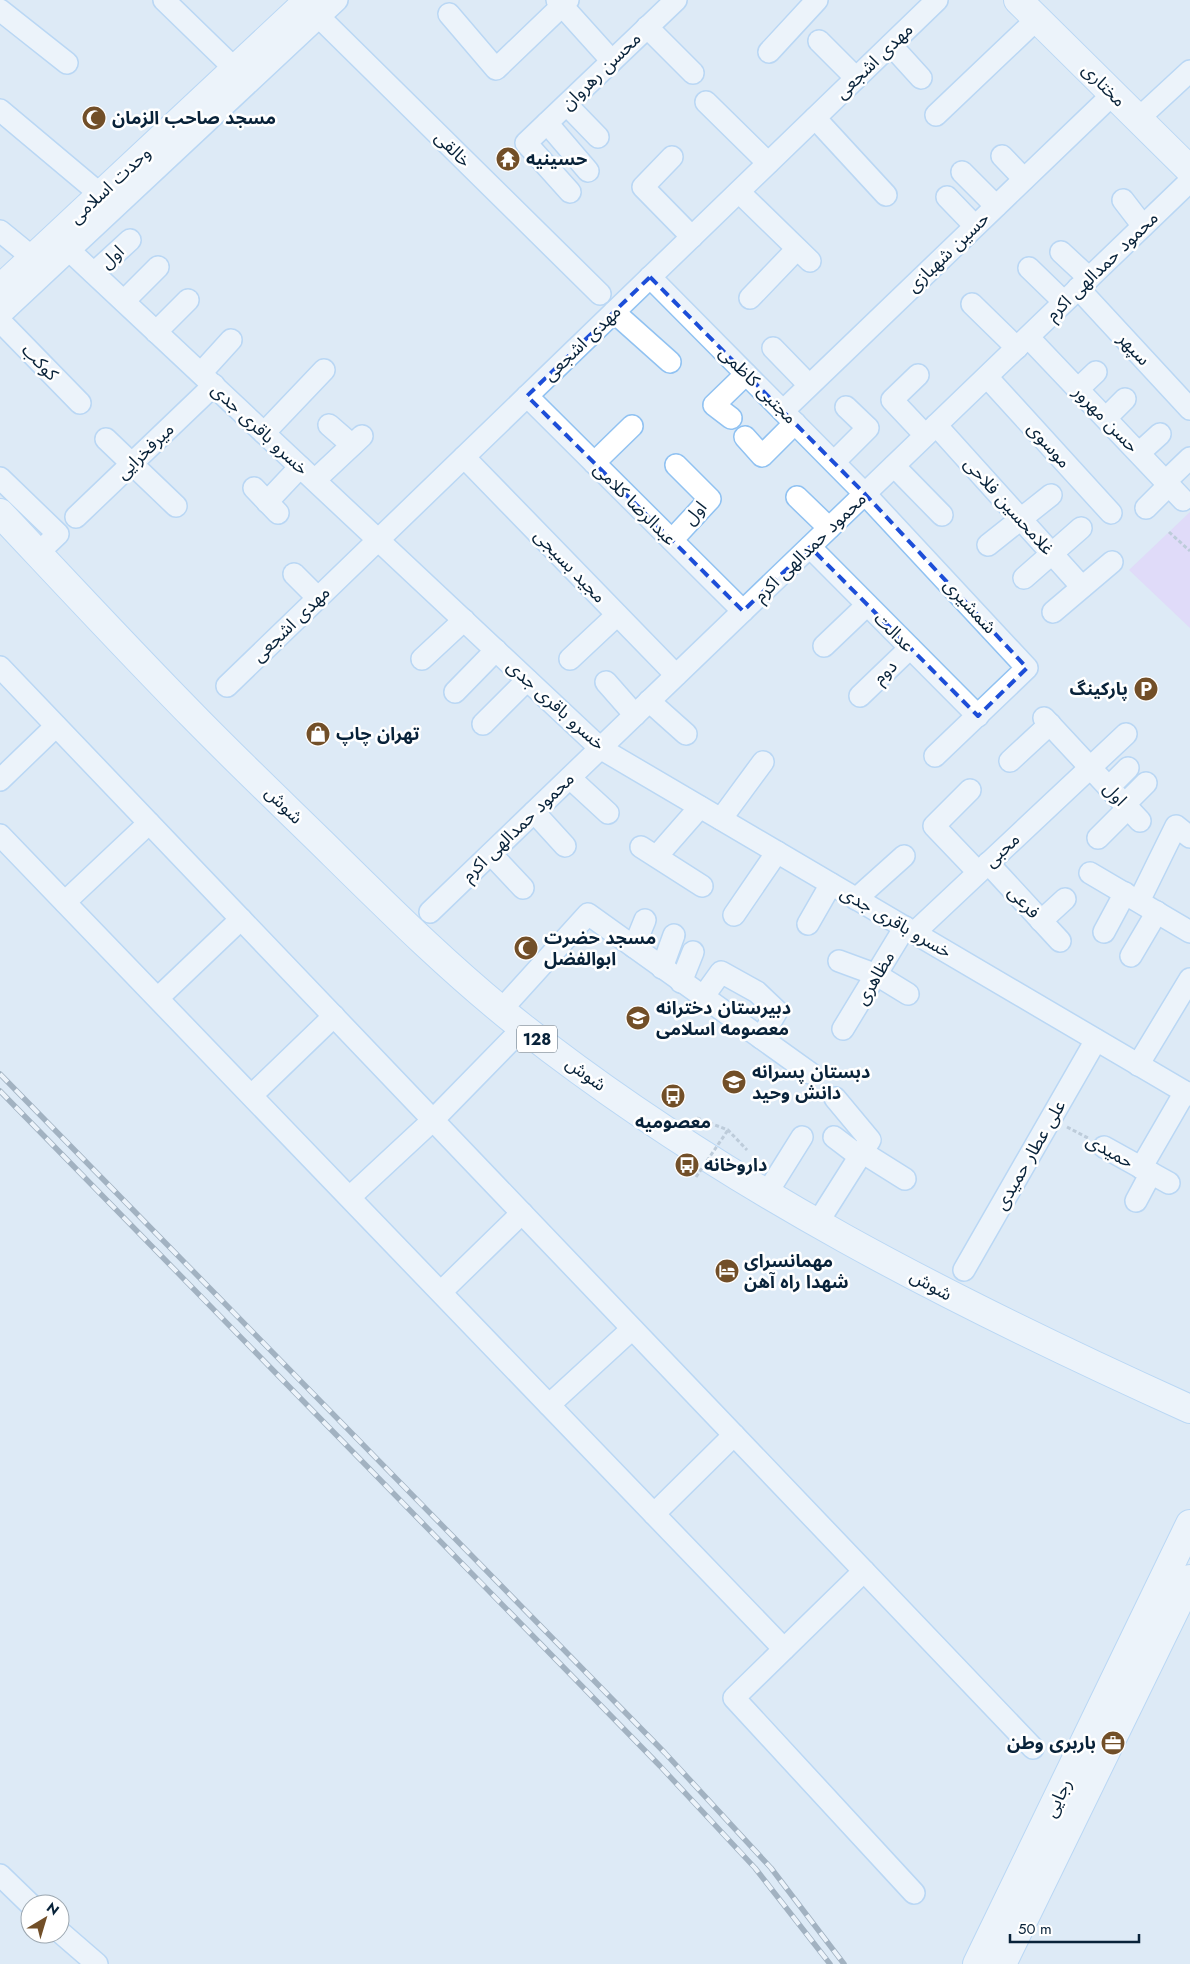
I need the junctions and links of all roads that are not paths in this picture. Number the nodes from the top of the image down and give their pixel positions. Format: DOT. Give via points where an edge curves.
graph roads {
  1 [pos="164,0"];
  2 [pos="338,0"];
  3 [pos="676,0"];
  4 [pos="817,0"];
  5 [pos="937,0"];
  6 [pos="1018,0"];
  7 [pos="562,2"];
  8 [pos="312,7"];
  9 [pos="0,10"];
  10 [pos="449,14"];
  11 [pos="1037,19"];
  12 [pos="647,28"];
  13 [pos="819,41"];
  14 [pos="890,45"];
  15 [pos="769,52"];
  16 [pos="612,61"];
  17 [pos="67,63"];
  18 [pos="235,69"];
  19 [pos="1190,71"];
  20 [pos="693,73"];
  21 [pos="856,78"];
  22 [pos="921,78"];
  23 [pos="1113,94"];
  24 [pos="706,102"];
  25 [pos="567,105"];
  26 [pos="0,110"];
  27 [pos="936,115"];
  28 [pos="815,118"];
  29 [pos="1138,119"];
  30 [pos="547,124"];
  31 [pos="598,137"];
  32 [pos="1002,156"];
  33 [pos="672,158"];
  34 [pos="768,163"];
  35 [pos="1190,170"];
  36 [pos="588,171"];
  37 [pos="962,172"];
  38 [pos="1024,179"];
  39 [pos="1190,181"];
  40 [pos="570,192"];
  41 [pos="739,192"];
  42 [pos="100,194"];
  43 [pos="886,195"];
  44 [pos="947,197"];
  45 [pos="1123,200"];
  46 [pos="996,206"];
  47 [pos="975,226"];
  48 [pos="1143,226"];
  49 [pos="0,231"];
  50 [pos="692,237"];
  51 [pos="130,240"];
  52 [pos="62,243"];
  53 [pos="1061,252"];
  54 [pos="33,258"];
  55 [pos="158,267"];
  56 [pos="1029,268"];
  57 [pos="94,273"];
  58 [pos="650,277"];
  59 [pos="1077,289"];
  60 [pos="0,290"];
  61 [pos="600,294"];
  62 [pos="750,298"];
  63 [pos="188,300"];
  64 [pos="124,301"];
  65 [pos="972,304"];
  66 [pos="614,312"];
  67 [pos="0,315"];
  68 [pos="0,321"];
  69 [pos="156,332"];
  70 [pos="231,340"];
  71 [pos="1023,343"];
  72 [pos="773,348"];
  73 [pos="670,362"];
  74 [pos="324,370"];
  75 [pos="1096,372"];
  76 [pos="746,374"];
  77 [pos="918,375"];
  78 [pos="987,377"];
  79 [pos="207,379"];
  80 [pos="809,385"];
  81 [pos="1078,390"];
  82 [pos="527,396"];
  83 [pos="1125,399"];
  84 [pos="80,403"];
  85 [pos="846,407"];
  86 [pos="1190,409"];
  87 [pos="789,417"];
  88 [pos="731,418"];
  89 [pos="1106,418"];
  90 [pos="329,426"];
  91 [pos="632,426"];
  92 [pos="931,430"];
  93 [pos="264,433"];
  94 [pos="1160,434"];
  95 [pos="745,437"];
  96 [pos="106,439"];
  97 [pos="1139,453"];
  98 [pos="464,457"];
  99 [pos="1190,458"];
  100 [pos="834,462"];
  101 [pos="594,463"];
  102 [pos="132,464"];
  103 [pos="676,465"];
  104 [pos="894,466"];
  105 [pos="307,473"];
  106 [pos="0,478"];
  107 [pos="1173,488"];
  108 [pos="865,494"];
  109 [pos="1051,495"];
  110 [pos="797,497"];
  111 [pos="266,501"];
  112 [pos="176,506"];
  113 [pos="1146,508"];
  114 [pos="0,513"];
  115 [pos="1111,513"];
  116 [pos="942,515"];
  117 [pos="76,517"];
  118 [pos="1022,520"];
  119 [pos="829,528"];
  120 [pos="1081,528"];
  121 [pos="378,540"];
  122 [pos="672,540"];
  123 [pos="988,545"];
  124 [pos="810,547"];
  125 [pos="38,553"];
  126 [pos="1052,554"];
  127 [pos="1112,562"];
  128 [pos="294,574"];
  129 [pos="1024,578"];
  130 [pos="1082,587"];
  131 [pos="318,598"];
  132 [pos="867,605"];
  133 [pos="743,611"];
  134 [pos="1053,612"];
  135 [pos="617,615"];
  136 [pos="464,620"];
  137 [pos="824,646"];
  138 [pos="910,648"];
  139 [pos="496,650"];
  140 [pos="422,659"];
  141 [pos="570,660"];
  142 [pos="0,667"];
  143 [pos="676,676"];
  144 [pos="527,680"];
  145 [pos="606,682"];
  146 [pos="227,686"];
  147 [pos="454,692"];
  148 [pos="860,696"];
  149 [pos="642,708"];
  150 [pos="978,716"];
  151 [pos="483,724"];
  152 [pos="56,726"];
  153 [pos="686,734"];
  154 [pos="1126,734"];
  155 [pos="600,748"];
  156 [pos="935,756"];
  157 [pos="1010,761"];
  158 [pos="762,762"];
  159 [pos="1090,766"];
  160 [pos="1128,768"];
  161 [pos="570,778"];
  162 [pos="0,780"];
  163 [pos="1146,784"];
  164 [pos="1109,787"];
  165 [pos="970,790"];
  166 [pos="700,807"];
  167 [pos="1131,811"];
  168 [pos="534,812"];
  169 [pos="608,812"];
  170 [pos="721,820"];
  171 [pos="149,823"];
  172 [pos="0,835"];
  173 [pos="1190,837"];
  174 [pos="1098,838"];
  175 [pos="565,846"];
  176 [pos="777,852"];
  177 [pos="491,854"];
  178 [pos="904,856"];
  179 [pos="983,867"];
  180 [pos="1090,872"];
  181 [pos="830,884"];
  182 [pos="702,886"];
  183 [pos="523,888"];
  184 [pos="1132,897"];
  185 [pos="856,899"];
  186 [pos="1065,899"];
  187 [pos="65,902"];
  188 [pos="430,912"];
  189 [pos="1157,912"];
  190 [pos="734,915"];
  191 [pos="241,919"];
  192 [pos="645,920"];
  193 [pos="1041,920"];
  194 [pos="808,924"];
  195 [pos="909,930"];
  196 [pos="1104,932"];
  197 [pos="1190,932"];
  198 [pos="674,934"];
  199 [pos="1060,941"];
  200 [pos="634,947"];
  201 [pos="693,952"];
  202 [pos="1131,956"];
  203 [pos="838,962"];
  204 [pos="662,968"];
  205 [pos="877,976"];
  206 [pos="1190,979"];
  207 [pos="681,982"];
  208 [pos="908,994"];
  209 [pos="703,997"];
  210 [pos="158,998"];
  211 [pos="501,1010"];
  212 [pos="334,1016"];
  213 [pos="523,1028"];
  214 [pos="843,1029"];
  215 [pos="761,1038"];
  216 [pos="1096,1040"];
  217 [pos="1138,1065"];
  218 [pos="810,1073"];
  219 [pos="1188,1094"];
  220 [pos="252,1095"];
  221 [pos="835,1098"];
  222 [pos="433,1120"];
  223 [pos="802,1137"];
  224 [pos="834,1137"];
  225 [pos="1104,1147"];
  226 [pos="864,1149"];
  227 [pos="1154,1175"];
  228 [pos="905,1179"];
  229 [pos="767,1193"];
  230 [pos="350,1197"];
  231 [pos="1136,1201"];
  232 [pos="522,1213"];
  233 [pos="818,1222"];
  234 [pos="964,1270"];
  235 [pos="441,1292"];
  236 [pos="632,1329"];
  237 [pos="1150,1391"];
  238 [pos="549,1405"];
  239 [pos="1190,1409"];
  240 [pos="1190,1429"];
  241 [pos="734,1435"];
  242 [pos="654,1514"];
  243 [pos="1190,1524"];
  244 [pos="864,1571"];
  245 [pos="1190,1579"];
  246 [pos="784,1649"];
  247 [pos="1033,1748"];
  248 [pos="0,1875"];
  249 [pos="914,1893"];
  250 [pos="20,1894"];
  251 [pos="70,1941"];
  252 [pos="97,1964"];
  253 [pos="977,1964"];
  254 [pos="1002,1964"];
  1 -- 18 [label="street"];
  2 -- 8 [label="street"];
  3 -- 12 [label="street, محسن رهروان"];
  4 -- 15 [label="street"];
  5 -- 14 [label="street, مهدی اشجعی"];
  6 -- 11 [label="main road, مختاری"];
  7 -- 10 [label="street" via="496,69"];
  7 -- 16 [label="street"];
  8 -- 18 [label="main road, وحدت اسلامی"];
  8 -- 52 [label="street"];
  8 -- 61 [label="street, خالقی"];
  9 -- 17 [label="street"];
  11 -- 23 [label="main road, مختاری"];
  11 -- 27 [label="street"];
  12 -- 16 [label="street, محسن رهروان"];
  12 -- 20 [label="street"];
  13 -- 21 [label="street"];
  14 -- 21 [label="street, مهدی اشجعی"];
  14 -- 22 [label="street"];
  16 -- 25 [label="street, محسن رهروان"];
  18 -- 42 [label="main road, وحدت اسلامی"];
  19 -- 29 [label="street"];
  21 -- 28 [label="street, مهدی اشجعی"];
  23 -- 29 [label="main road, مختاری"];
  23 -- 38 [label="street, حسین شهبازی"];
  24 -- 34 [label="street"];
  25 -- 30 [label="street, محسن رهروان"];
  25 -- 31 [label="street"];
  26 -- 42 [label="street"];
  28 -- 34 [label="street, مهدی اشجعی"];
  28 -- 43 [label="street"];
  29 -- 35 [label="main road, مختاری"];
  30 -- 36 [label="street"];
  30 -- 40 [label="street, محسن رهروان" via="526,143"];
  32 -- 38 [label="street"];
  33 -- 50 [label="street" via="643,187"];
  34 -- 41 [label="street, مهدی اشجعی"];
  37 -- 46 [label="street"];
  38 -- 46 [label="street, حسین شهبازی"];
  39 -- 48 [label="street, محمود حمدالهی اکرم"];
  41 -- 50 [label="street, مهدی اشجعی"];
  41 -- 62 [label="street" via="804,255"];
  42 -- 52 [label="main road, وحدت اسلامی"];
  44 -- 47 [label="street"];
  45 -- 48 [label="street"];
  46 -- 47 [label="street, حسین شهبازی"];
  47 -- 80 [label="street, حسین شهبازی"];
  48 -- 59 [label="street, محمود حمدالهی اکرم"];
  49 -- 54 [label="street"];
  50 -- 58 [label="street, مهدی اشجعی"];
  51 -- 57 [label="street, اول"];
  52 -- 54 [label="main road, وحدت اسلامی"];
  52 -- 57 [label="street, خسرو باقری جدی"];
  52 -- 67 [label="street"];
  53 -- 59 [label="street"];
  54 -- 60 [label="main road, وحدت اسلامی"];
  55 -- 64 [label="street"];
  56 -- 59 [label="street"];
  57 -- 64 [label="street, خسرو باقری جدی"];
  58 -- 66 [label="street, مهدی اشجعی"];
  58 -- 76 [label="street, مجتبی کاظمی"];
  59 -- 71 [label="street, محمود حمدالهی اکرم"];
  59 -- 86 [label="street, سپهر"];
  63 -- 69 [label="street"];
  64 -- 69 [label="street, خسرو باقری جدی"];
  65 -- 71 [label="street, حسن مهرور"];
  66 -- 73 [label="street"];
  66 -- 82 [label="street, مهدی اشجعی"];
  68 -- 84 [label="street, کوکب"];
  69 -- 79 [label="street, خسرو باقری جدی"];
  70 -- 79 [label="street, میرفخرایی"];
  71 -- 78 [label="street, محمود حمدالهی اکرم"];
  71 -- 81 [label="street, حسن مهرور"];
  72 -- 80 [label="street"];
  74 -- 93 [label="street"];
  75 -- 81 [label="street"];
  76 -- 87 [label="street, مجتبی کاظمی"];
  76 -- 88 [label="street" via="714,405"];
  77 -- 92 [label="street, غلامحسین فلاحی" via="892,400"];
  78 -- 92 [label="street, محمود حمدالهی اکرم"];
  78 -- 115 [label="street, موسوی"];
  79 -- 93 [label="street, خسرو باقری جدی"];
  79 -- 102 [label="street, میرفخرایی"];
  80 -- 87 [label="street, حسین شهبازی"];
  81 -- 89 [label="street, حسن مهرور"];
  82 -- 98 [label="street, مهدی اشجعی"];
  82 -- 101 [label="street, عبدالرضا کلامی"];
  83 -- 89 [label="street"];
  85 -- 100 [label="street" via="868,428"];
  87 -- 95 [label="street" via="762,456"];
  87 -- 100 [label="street, مجتبی کاظمی"];
  89 -- 97 [label="street, حسن مهرور"];
  90 -- 105 [label="street" via="357,440"];
  91 -- 101 [label="street"];
  92 -- 104 [label="street, محمود حمدالهی اکرم"];
  92 -- 118 [label="street, غلامحسین فلاحی"];
  93 -- 105 [label="street, خسرو باقری جدی"];
  94 -- 97 [label="street"];
  96 -- 102 [label="street"];
  97 -- 107 [label="street, حسن مهرور"];
  98 -- 121 [label="street, مهدی اشجعی"];
  98 -- 135 [label="street, مجید بسیجی"];
  99 -- 107 [label="street"];
  100 -- 108 [label="street, مجتبی کاظمی"];
  101 -- 122 [label="street, عبدالرضا کلامی"];
  102 -- 112 [label="street"];
  102 -- 117 [label="street, میرفخرایی"];
  103 -- 122 [label="street, اول" via="710,499"];
  104 -- 108 [label="street, محمود حمدالهی اکرم"];
  104 -- 116 [label="street"];
  105 -- 111 [label="street"];
  105 -- 121 [label="street, خسرو باقری جدی"];
  106 -- 125 [label="street" via="58,534"];
  107 -- 113 [label="street"];
  108 -- 119 [label="street, محمود حمدالهی اکرم"];
  108 -- 150 [label="street, شمشیری" via="1027,668"];
  109 -- 118 [label="street"];
  110 -- 119 [label="street"];
  114 -- 125 [label="main road, شوش / 128"];
  118 -- 123 [label="street"];
  118 -- 126 [label="street, غلامحسین فلاحی"];
  119 -- 124 [label="street, محمود حمدالهی اکرم"];
  120 -- 126 [label="street"];
  121 -- 131 [label="street, مهدی اشجعی"];
  121 -- 136 [label="street, خسرو باقری جدی"];
  122 -- 133 [label="street, عبدالرضا کلامی"];
  124 -- 132 [label="street, عدالت"];
  124 -- 133 [label="street, محمود حمدالهی اکرم"];
  125 -- 211 [label="main road, شوش / 128" via="213,736 411,932"];
  126 -- 129 [label="street"];
  126 -- 130 [label="street, غلامحسین فلاحی"];
  127 -- 130 [label="street"];
  128 -- 131 [label="street"];
  130 -- 134 [label="street"];
  131 -- 146 [label="street, مهدی اشجعی"];
  132 -- 137 [label="street"];
  132 -- 138 [label="street, عدالت"];
  133 -- 143 [label="street, محمود حمدالهی اکرم"];
  135 -- 141 [label="street"];
  135 -- 143 [label="street, مجید بسیجی"];
  136 -- 139 [label="street, خسرو باقری جدی"];
  136 -- 140 [label="street"];
  138 -- 148 [label="street, دوم"];
  138 -- 150 [label="street, عدالت"];
  139 -- 144 [label="street, خسرو باقری جدی"];
  139 -- 147 [label="street"];
  142 -- 152 [label="street"];
  143 -- 149 [label="street, محمود حمدالهی اکرم"];
  144 -- 151 [label="street"];
  144 -- 155 [label="street, خسرو باقری جدی"];
  145 -- 149 [label="street"];
  149 -- 153 [label="street"];
  149 -- 155 [label="street, محمود حمدالهی اکرم"];
  150 -- 156 [label="street"];
  152 -- 162 [label="street"];
  152 -- 171 [label="street"];
  154 -- 159 [label="street, محبی"];
  155 -- 161 [label="street, محمود حمدالهی اکرم"];
  155 -- 166 [label="street, خسرو باقری جدی"];
  157 -- 159 [label="street" via="1047,721"];
  158 -- 170 [label="street"];
  159 -- 164 [label="street, اول"];
  159 -- 179 [label="street, محبی"];
  160 -- 164 [label="street"];
  161 -- 168 [label="street, محمود حمدالهی اکرم"];
  161 -- 169 [label="street"];
  163 -- 167 [label="street"];
  164 -- 167 [label="street, اول"];
  165 -- 179 [label="street, فرعی" via="934,826"];
  166 -- 170 [label="street, خسرو باقری جدی"];
  166 -- 182 [label="street" via="649,851"];
  167 -- 174 [label="street"];
  168 -- 175 [label="street"];
  168 -- 177 [label="street, محمود حمدالهی اکرم"];
  170 -- 176 [label="street, خسرو باقری جدی"];
  171 -- 187 [label="street"];
  171 -- 191 [label="street"];
  172 -- 187 [label="street"];
  173 -- 184 [label="street" via="1176,826"];
  176 -- 181 [label="street, خسرو باقری جدی"];
  176 -- 190 [label="street"];
  177 -- 183 [label="street"];
  177 -- 188 [label="street, محمود حمدالهی اکرم"];
  178 -- 185 [label="street"];
  179 -- 193 [label="street, فرعی"];
  179 -- 195 [label="street, محبی"];
  180 -- 184 [label="street"];
  181 -- 185 [label="street, خسرو باقری جدی"];
  181 -- 194 [label="street"];
  184 -- 189 [label="street"];
  184 -- 196 [label="street"];
  185 -- 195 [label="street, خسرو باقری جدی"];
  186 -- 193 [label="street"];
  187 -- 210 [label="street"];
  189 -- 197 [label="street"];
  189 -- 202 [label="street"];
  191 -- 210 [label="street"];
  191 -- 212 [label="street"];
  192 -- 200 [label="street"];
  193 -- 199 [label="street, فرعی"];
  195 -- 205 [label="street, مظاهری"];
  195 -- 216 [label="street, خسرو باقری جدی"];
  198 -- 204 [label="street"];
  200 -- 204 [label="street"];
  200 -- 211 [label="street" via="588,914"];
  201 -- 207 [label="street"];
  203 -- 205 [label="street"];
  204 -- 207 [label="street"];
  205 -- 208 [label="street"];
  205 -- 214 [label="street, مظاهری"];
  206 -- 217 [label="street"];
  207 -- 209 [label="street"];
  209 -- 215 [label="street"];
  209 -- 215 [label="street" via="722,972 757,992 777,1011"];
  210 -- 220 [label="street"];
  211 -- 213 [label="main road, شوش / 128"];
  212 -- 220 [label="street"];
  212 -- 222 [label="street"];
  213 -- 222 [label="street"];
  213 -- 229 [label="main road, شوش / 128" via="639,1112"];
  215 -- 218 [label="street"];
  216 -- 217 [label="street, خسرو باقری جدی"];
  216 -- 234 [label="street, علی عطار حمیدی" via="1051,1118 994,1201"];
  217 -- 219 [label="street, خسرو باقری جدی"];
  219 -- 227 [label="street"];
  220 -- 230 [label="street"];
  221 -- 226 [label="street"];
  222 -- 230 [label="street"];
  222 -- 232 [label="street"];
  223 -- 229 [label="street"];
  224 -- 226 [label="street"];
  225 -- 227 [label="street, حمیدی"];
  226 -- 228 [label="street"];
  226 -- 233 [label="street"];
  227 -- 231 [label="street"];
  229 -- 233 [label="main road, شوش / 128"];
  230 -- 235 [label="street"];
  232 -- 235 [label="street"];
  232 -- 236 [label="street"];
  233 -- 237 [label="main road, شوش / 128" via="951,1296"];
  235 -- 238 [label="street"];
  236 -- 238 [label="street"];
  236 -- 241 [label="street"];
  237 -- 239 [label="main road, شوش / 128"];
  237 -- 240 [label="main road"];
  238 -- 242 [label="street"];
  241 -- 242 [label="street"];
  241 -- 244 [label="street"];
  242 -- 246 [label="street"];
  243 -- 253 [label="main road, رجایی"];
  244 -- 246 [label="street"];
  244 -- 247 [label="street"];
  245 -- 254 [label="main road, رجایی"];
  246 -- 249 [label="street" via="734,1698"];
  248 -- 250 [label="street"];
  251 -- 252 [label="street"];
}
